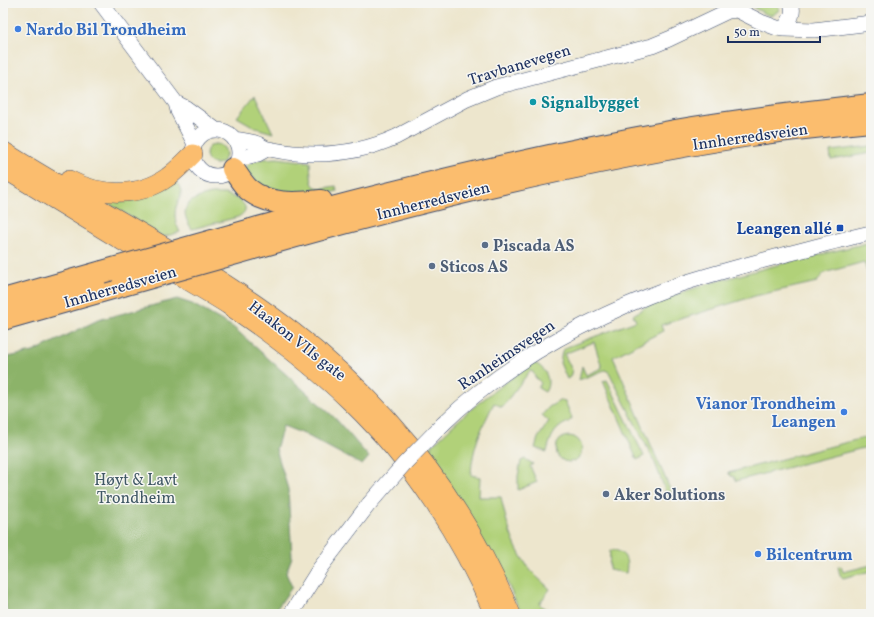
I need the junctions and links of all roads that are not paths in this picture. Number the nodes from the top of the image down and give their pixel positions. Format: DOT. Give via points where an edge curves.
graph roads {
  1 [pos="101,3"];
  2 [pos="791,3"];
  3 [pos="741,6"];
  4 [pos="871,23"];
  5 [pos="784,29"];
  6 [pos="176,103"];
  7 [pos="871,105"];
  8 [pos="871,121"];
  9 [pos="216,130"];
  10 [pos="234,139"];
  11 [pos="194,149"];
  12 [pos="267,149"];
  13 [pos="3,150"];
  14 [pos="21,162"];
  15 [pos="236,164"];
  16 [pos="3,168"];
  17 [pos="397,191"];
  18 [pos="871,233"];
  19 [pos="256,238"];
  20 [pos="3,300"];
  21 [pos="3,319"];
  22 [pos="291,614"];
  23 [pos="494,614"];
  24 [pos="511,614"];
  1 -- 6 [label="street"];
  2 -- 5 [label="street" via="794,9"];
  3 -- 5 [label="street, Travbanevegen" via="761,22"];
  3 -- 12 [label="street, Travbanevegen" via="652,46 496,87 467,99 389,140 362,149 316,154"];
  4 -- 5 [label="street, Travbanevegen" via="814,30"];
  6 -- 9 [label="street"];
  6 -- 11 [label="street"];
  7 -- 17 [label="highway, Innherredsveien" via="669,132 524,161"];
  8 -- 19 [label="highway, Innherredsveien" via="751,135 679,147 466,191 340,224"];
  9 -- 10 [label="street" via="226,132"];
  9 -- 11 [label="street" via="199,138"];
  10 -- 12 [label="street, Travbanevegen"];
  10 -- 15 [label="street" via="239,149"];
  11 -- 14 [label="main road" via="160,182 120,193 89,188 44,166"];
  11 -- 15 [label="street" via="197,166 211,176 223,175"];
  12 -- 15 [label="street, Travbanevegen"];
  13 -- 14 [label="main road, Haakon VIIs gate"];
  14 -- 24 [label="main road, Haakon VIIs gate" via="240,294 293,332 365,395 396,427 426,464 455,507 479,548"];
  15 -- 17 [label="highway" via="247,188 254,194 284,203 298,204"];
  16 -- 23 [label="main road, Haakon VIIs gate" via="229,305 319,373 384,437 414,475 467,557"];
  17 -- 19 [label="highway, Innherredsveien"];
  18 -- 22 [label="street, Ranheimsvegen, bridge" via="675,286 611,312 544,346 477,393 404,463 367,506 320,568"];
  19 -- 20 [label="highway, Innherredsveien, bridge" via="102,272"];
  19 -- 21 [label="highway, Innherredsveien, bridge" via="123,285"];
}
